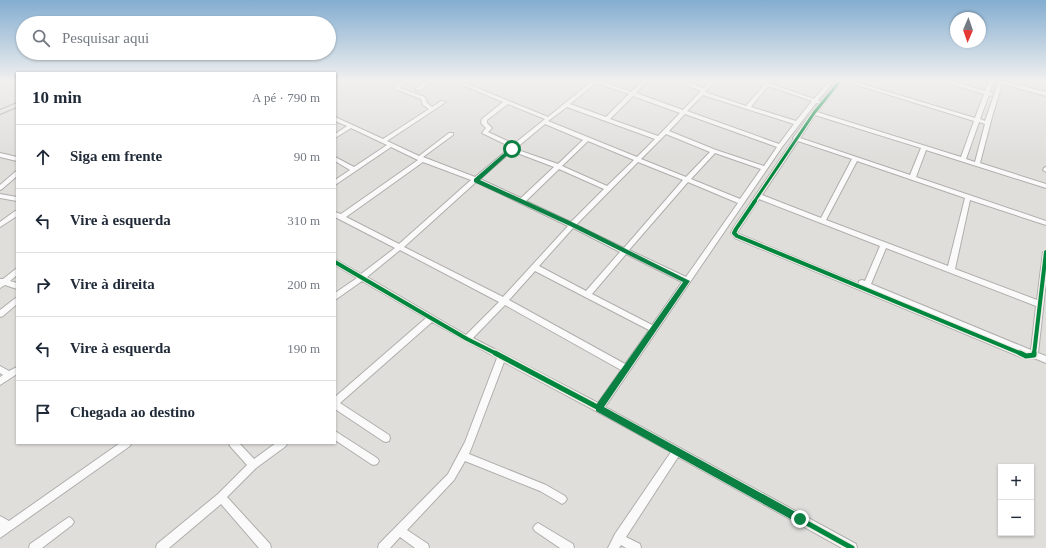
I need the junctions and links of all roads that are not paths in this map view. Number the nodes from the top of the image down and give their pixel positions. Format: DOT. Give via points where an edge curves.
graph roads {
  1 [pos="13,107"];
  2 [pos="428,107"];
  3 [pos="437,107"];
  4 [pos="501,107"];
  5 [pos="517,107"];
  6 [pos="563,107"];
  7 [pos="573,107"];
  8 [pos="619,107"];
  9 [pos="669,107"];
  10 [pos="689,107"];
  11 [pos="748,107"];
  12 [pos="814,107"];
  13 [pos="816,107"];
  14 [pos="932,107"];
  15 [pos="982,107"];
  16 [pos="993,107"];
  17 [pos="432,110"];
  18 [pos="0,112"];
  19 [pos="684,112"];
  20 [pos="814,113"];
  21 [pos="336,119"];
  22 [pos="607,119"];
  23 [pos="977,120"];
  24 [pos="547,121"];
  25 [pos="988,123"];
  26 [pos="798,124"];
  27 [pos="351,126"];
  28 [pos="665,132"];
  29 [pos="451,134"];
  30 [pos="336,135"];
  31 [pos="659,138"];
  32 [pos="796,138"];
  33 [pos="587,139"];
  34 [pos="384,141"];
  35 [pos="391,145"];
  36 [pos="780,146"];
  37 [pos="968,146"];
  38 [pos="924,147"];
  39 [pos="513,148"];
  40 [pos="982,150"];
  41 [pos="714,151"];
  42 [pos="0,155"];
  43 [pos="16,159"];
  44 [pos="421,159"];
  45 [pos="638,159"];
  46 [pos="855,159"];
  47 [pos="336,160"];
  48 [pos="963,160"];
  49 [pos="978,164"];
  50 [pos="558,166"];
  51 [pos="765,168"];
  52 [pos="354,170"];
  53 [pos="16,174"];
  54 [pos="912,178"];
  55 [pos="687,179"];
  56 [pos="476,180"];
  57 [pos="336,182"];
  58 [pos="1046,186"];
  59 [pos="0,188"];
  60 [pos="609,189"];
  61 [pos="0,196"];
  62 [pos="758,196"];
  63 [pos="968,197"];
  64 [pos="16,199"];
  65 [pos="522,201"];
  66 [pos="742,202"];
  67 [pos="16,214"];
  68 [pos="336,215"];
  69 [pos="342,218"];
  70 [pos="822,221"];
  71 [pos="1046,223"];
  72 [pos="0,225"];
  73 [pos="572,225"];
  74 [pos="736,228"];
  75 [pos="884,245"];
  76 [pos="400,246"];
  77 [pos="625,250"];
  78 [pos="1046,252"];
  79 [pos="336,263"];
  80 [pos="534,267"];
  81 [pos="951,269"];
  82 [pos="16,272"];
  83 [pos="362,277"];
  84 [pos="687,281"];
  85 [pos="2,282"];
  86 [pos="867,285"];
  87 [pos="16,286"];
  88 [pos="587,295"];
  89 [pos="336,296"];
  90 [pos="16,301"];
  91 [pos="504,301"];
  92 [pos="1039,304"];
  93 [pos="0,314"];
  94 [pos="430,319"];
  95 [pos="654,329"];
  96 [pos="467,339"];
  97 [pos="1033,355"];
  98 [pos="501,358"];
  99 [pos="1046,360"];
  100 [pos="0,369"];
  101 [pos="626,369"];
  102 [pos="16,371"];
  103 [pos="9,375"];
  104 [pos="0,381"];
  105 [pos="336,402"];
  106 [pos="336,404"];
  107 [pos="599,408"];
  108 [pos="336,436"];
  109 [pos="386,438"];
  110 [pos="126,444"];
  111 [pos="234,444"];
  112 [pos="282,444"];
  113 [pos="677,450"];
  114 [pos="464,456"];
  115 [pos="374,461"];
  116 [pos="254,465"];
  117 [pos="221,497"];
  118 [pos="562,499"];
  119 [pos="0,521"];
  120 [pos="69,522"];
  121 [pos="10,526"];
  122 [pos="538,528"];
  123 [pos="399,531"];
  124 [pos="0,533"];
  125 [pos="619,538"];
  126 [pos="34,548"];
  127 [pos="161,548"];
  128 [pos="266,548"];
  129 [pos="383,548"];
  130 [pos="424,548"];
  131 [pos="569,548"];
  132 [pos="613,548"];
  133 [pos="636,548"];
  134 [pos="852,548"];
  1 -- 18 [label="main road"];
  2 -- 17 [label="street"];
  3 -- 17 [label="street"];
  4 -- 39 [label="street" via="486,119 484,123 489,128 485,133"];
  5 -- 24 [label="street"];
  6 -- 24 [label="street"];
  7 -- 22 [label="street"];
  8 -- 22 [label="street"];
  9 -- 19 [label="street"];
  10 -- 19 [label="street"];
  11 -- 26 [label="street"];
  12 -- 26 [label="street"];
  13 -- 20 [label="street"];
  14 -- 23 [label="street"];
  15 -- 23 [label="street"];
  16 -- 25 [label="street"];
  17 -- 34 [label="street"];
  19 -- 28 [label="street"];
  19 -- 36 [label="street"];
  20 -- 32 [label="street"];
  20 -- 38 [label="street"];
  21 -- 27 [label="street"];
  22 -- 31 [label="street"];
  23 -- 25 [label="street"];
  23 -- 37 [label="street"];
  24 -- 33 [label="street"];
  24 -- 39 [label="street"];
  25 -- 40 [label="street"];
  26 -- 36 [label="street"];
  27 -- 30 [label="street"];
  27 -- 34 [label="street"];
  28 -- 31 [label="street"];
  28 -- 41 [label="street"];
  29 -- 44 [label="street"];
  31 -- 45 [label="street"];
  32 -- 46 [label="street"];
  32 -- 62 [label="street"];
  33 -- 45 [label="street"];
  33 -- 50 [label="street"];
  34 -- 35 [label="street"];
  35 -- 44 [label="street"];
  35 -- 52 [label="street"];
  36 -- 51 [label="street"];
  37 -- 40 [label="street"];
  37 -- 48 [label="street"];
  38 -- 48 [label="street"];
  38 -- 54 [label="street"];
  39 -- 50 [label="street"];
  39 -- 56 [label="street"];
  40 -- 49 [label="street"];
  41 -- 51 [label="street"];
  41 -- 55 [label="street"];
  42 -- 43 [label="street"];
  44 -- 56 [label="street"];
  44 -- 69 [label="street"];
  45 -- 55 [label="street"];
  45 -- 60 [label="street"];
  46 -- 54 [label="street"];
  46 -- 70 [label="street"];
  47 -- 52 [label="street"];
  48 -- 49 [label="street"];
  49 -- 58 [label="street"];
  50 -- 60 [label="street"];
  50 -- 65 [label="street"];
  51 -- 66 [label="street"];
  52 -- 57 [label="street"];
  53 -- 59 [label="street"];
  54 -- 63 [label="street"];
  55 -- 66 [label="street"];
  55 -- 77 [label="street"];
  56 -- 65 [label="street"];
  56 -- 76 [label="street"];
  60 -- 73 [label="street"];
  61 -- 64 [label="street"];
  62 -- 70 [label="street"];
  62 -- 74 [label="street"];
  63 -- 71 [label="street"];
  63 -- 81 [label="street"];
  65 -- 73 [label="street"];
  66 -- 84 [label="street"];
  67 -- 72 [label="street"];
  68 -- 69 [label="street"];
  69 -- 76 [label="street"];
  70 -- 75 [label="street"];
  73 -- 77 [label="street"];
  73 -- 80 [label="street"];
  74 -- 86 [label="street" via="742,233"];
  74 -- 97 [label="street" via="734,233 737,236 1018,354"];
  75 -- 81 [label="street"];
  75 -- 86 [label="street"];
  76 -- 83 [label="street"];
  76 -- 91 [label="street"];
  77 -- 84 [label="street"];
  77 -- 88 [label="street"];
  78 -- 92 [label="street"];
  79 -- 83 [label="street"];
  80 -- 88 [label="street"];
  80 -- 91 [label="street"];
  81 -- 92 [label="street"];
  82 -- 85 [label="street"];
  83 -- 89 [label="street"];
  83 -- 94 [label="street"];
  84 -- 95 [label="street"];
  85 -- 87 [label="street"];
  86 -- 97 [label="street"];
  88 -- 95 [label="street"];
  90 -- 93 [label="street"];
  91 -- 96 [label="street"];
  91 -- 101 [label="street"];
  92 -- 97 [label="street"];
  94 -- 96 [label="street"];
  94 -- 105 [label="street"];
  95 -- 101 [label="street"];
  96 -- 98 [label="street"];
  97 -- 99 [label="street"];
  98 -- 107 [label="street"];
  98 -- 114 [label="street"];
  100 -- 103 [label="street"];
  101 -- 107 [label="street"];
  102 -- 103 [label="street"];
  103 -- 104 [label="street"];
  106 -- 109 [label="street"];
  107 -- 113 [label="street"];
  108 -- 115 [label="street"];
  110 -- 121 [label="street"];
  111 -- 116 [label="street"];
  112 -- 116 [label="street"];
  113 -- 125 [label="street"];
  113 -- 134 [label="street"];
  114 -- 118 [label="street" via="542,488"];
  114 -- 123 [label="street" via="451,477"];
  116 -- 117 [label="street"];
  117 -- 127 [label="street"];
  117 -- 128 [label="street"];
  119 -- 121 [label="street"];
  120 -- 126 [label="street"];
  121 -- 124 [label="street"];
  122 -- 131 [label="street"];
  123 -- 129 [label="street"];
  123 -- 130 [label="street"];
  125 -- 132 [label="street"];
  125 -- 133 [label="street"];
}
